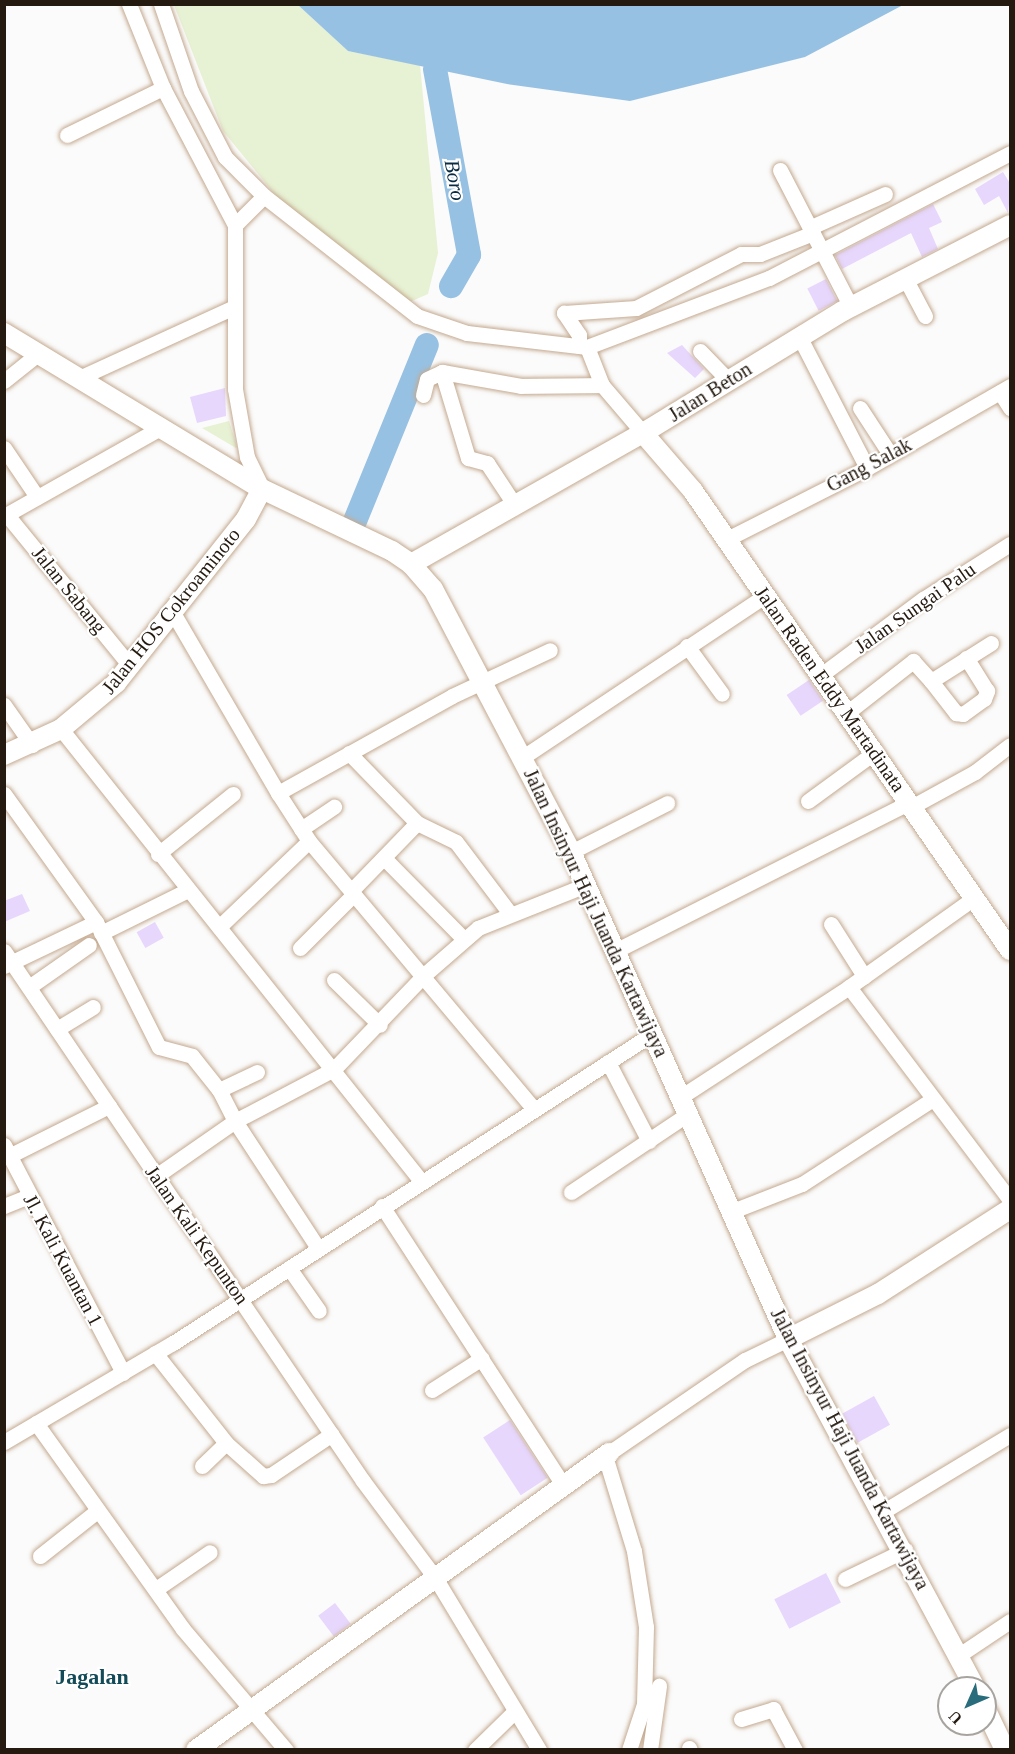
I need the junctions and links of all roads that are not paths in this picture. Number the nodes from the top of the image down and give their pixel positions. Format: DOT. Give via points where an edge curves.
graph roads {
  1 [pos="129,4"];
  2 [pos="161,4"];
  3 [pos="163,88"];
  4 [pos="67,135"];
  5 [pos="1011,153"];
  6 [pos="780,170"];
  7 [pos="885,194"];
  8 [pos="264,196"];
  9 [pos="235,225"];
  10 [pos="1011,225"];
  11 [pos="812,230"];
  12 [pos="823,250"];
  13 [pos="905,278"];
  14 [pos="234,307"];
  15 [pos="851,307"];
  16 [pos="925,316"];
  17 [pos="4,333"];
  18 [pos="800,338"];
  19 [pos="583,346"];
  20 [pos="700,351"];
  21 [pos="39,353"];
  22 [pos="442,372"];
  23 [pos="79,378"];
  24 [pos="727,379"];
  25 [pos="4,381"];
  26 [pos="602,385"];
  27 [pos="1005,389"];
  28 [pos="423,395"];
  29 [pos="860,408"];
  30 [pos="1011,408"];
  31 [pos="160,428"];
  32 [pos="643,433"];
  33 [pos="4,448"];
  34 [pos="890,454"];
  35 [pos="867,468"];
  36 [pos="262,489"];
  37 [pos="37,497"];
  38 [pos="514,504"];
  39 [pos="6,515"];
  40 [pos="725,540"];
  41 [pos="1011,544"];
  42 [pos="411,564"];
  43 [pos="763,597"];
  44 [pos="172,611"];
  45 [pos="992,643"];
  46 [pos="687,646"];
  47 [pos="550,650"];
  48 [pos="966,658"];
  49 [pos="130,666"];
  50 [pos="821,675"];
  51 [pos="484,681"];
  52 [pos="931,681"];
  53 [pos="722,694"];
  54 [pos="4,705"];
  55 [pos="848,712"];
  56 [pos="61,729"];
  57 [pos="32,745"];
  58 [pos="1011,745"];
  59 [pos="875,752"];
  60 [pos="348,753"];
  61 [pos="4,755"];
  62 [pos="523,757"];
  63 [pos="278,793"];
  64 [pos="4,794"];
  65 [pos="233,794"];
  66 [pos="808,801"];
  67 [pos="667,803"];
  68 [pos="911,804"];
  69 [pos="334,807"];
  70 [pos="417,823"];
  71 [pos="305,835"];
  72 [pos="571,852"];
  73 [pos="158,854"];
  74 [pos="384,858"];
  75 [pos="586,885"];
  76 [pos="188,890"];
  77 [pos="353,892"];
  78 [pos="974,898"];
  79 [pos="509,912"];
  80 [pos="831,924"];
  81 [pos="98,927"];
  82 [pos="219,927"];
  83 [pos="464,939"];
  84 [pos="89,945"];
  85 [pos="300,948"];
  86 [pos="1011,950"];
  87 [pos="615,951"];
  88 [pos="7,960"];
  89 [pos="424,975"];
  90 [pos="864,976"];
  91 [pos="334,980"];
  92 [pos="28,987"];
  93 [pos="849,987"];
  94 [pos="93,1007"];
  95 [pos="380,1025"];
  96 [pos="57,1029"];
  97 [pos="652,1034"];
  98 [pos="620,1054"];
  99 [pos="334,1069"];
  100 [pos="256,1072"];
  101 [pos="219,1090"];
  102 [pos="933,1099"];
  103 [pos="685,1105"];
  104 [pos="109,1106"];
  105 [pos="534,1110"];
  106 [pos="236,1121"];
  107 [pos="652,1139"];
  108 [pos="7,1150"];
  109 [pos="156,1176"];
  110 [pos="421,1181"];
  111 [pos="571,1192"];
  112 [pos="29,1196"];
  113 [pos="1011,1200"];
  114 [pos="4,1206"];
  115 [pos="382,1206"];
  116 [pos="1011,1209"];
  117 [pos="730,1212"];
  118 [pos="318,1248"];
  119 [pos="289,1268"];
  120 [pos="242,1299"];
  121 [pos="319,1311"];
  122 [pos="788,1339"];
  123 [pos="155,1353"];
  124 [pos="482,1358"];
  125 [pos="123,1373"];
  126 [pos="432,1390"];
  127 [pos="36,1424"];
  128 [pos="332,1434"];
  129 [pos="1011,1435"];
  130 [pos="4,1442"];
  131 [pos="226,1443"];
  132 [pos="613,1450"];
  133 [pos="202,1466"];
  134 [pos="564,1486"];
  135 [pos="97,1511"];
  136 [pos="884,1512"];
  137 [pos="905,1550"];
  138 [pos="210,1552"];
  139 [pos="40,1556"];
  140 [pos="436,1579"];
  141 [pos="845,1580"];
  142 [pos="156,1589"];
  143 [pos="1011,1621"];
  144 [pos="959,1655"];
  145 [pos="969,1676"];
  146 [pos="654,1694"];
  147 [pos="253,1710"];
  148 [pos="515,1711"];
  149 [pos="741,1719"];
  150 [pos="997,1734"];
  151 [pos="196,1749"];
  152 [pos="286,1749"];
  153 [pos="475,1749"];
  154 [pos="539,1749"];
  155 [pos="629,1749"];
  156 [pos="650,1749"];
  157 [pos="795,1749"];
  158 [pos="1004,1749"];
  1 -- 3 [label="street"];
  2 -- 8 [label="street" via="191,91 225,157"];
  3 -- 4 [label="street"];
  3 -- 9 [label="street"];
  5 -- 12 [label="street"];
  6 -- 11 [label="street"];
  7 -- 11 [label="street"];
  8 -- 9 [label="street"];
  8 -- 19 [label="street" via="417,316 467,333"];
  9 -- 14 [label="street"];
  10 -- 13 [label="main road, Jalan Beton"];
  11 -- 12 [label="street"];
  11 -- 19 [label="street" via="760,254 741,254 636,308 566,312 563,317 577,330"];
  12 -- 15 [label="street"];
  12 -- 19 [label="street" via="722,300"];
  13 -- 15 [label="main road, Jalan Beton"];
  13 -- 16 [label="street"];
  14 -- 23 [label="street"];
  14 -- 36 [label="street" via="239,425 249,464"];
  15 -- 18 [label="main road, Jalan Beton"];
  17 -- 21 [label="main road, Jalan Insinyur Haji Juanda Kartawijaya"];
  18 -- 24 [label="main road, Jalan Beton"];
  18 -- 35 [label="street"];
  19 -- 26 [label="street"];
  20 -- 24 [label="street"];
  21 -- 23 [label="main road, Jalan Insinyur Haji Juanda Kartawijaya"];
  21 -- 25 [label="street"];
  22 -- 26 [label="street" via="521,386"];
  22 -- 28 [label="street" via="430,376"];
  22 -- 38 [label="street" via="468,458 487,463"];
  23 -- 31 [label="main road, Jalan Insinyur Haji Juanda Kartawijaya"];
  24 -- 32 [label="main road, Jalan Beton"];
  26 -- 32 [label="street"];
  27 -- 30 [label="street"];
  27 -- 34 [label="street, Gang Salak"];
  29 -- 34 [label="street"];
  31 -- 36 [label="main road, Jalan Insinyur Haji Juanda Kartawijaya"];
  31 -- 37 [label="street"];
  32 -- 38 [label="main road, Jalan Beton"];
  32 -- 40 [label="main road, Jalan Raden Eddy Martadinata" via="693,491"];
  33 -- 37 [label="street"];
  34 -- 35 [label="street, Gang Salak"];
  35 -- 40 [label="street, Gang Salak"];
  36 -- 42 [label="main road, Jalan Insinyur Haji Juanda Kartawijaya"];
  36 -- 44 [label="main road, Jalan HOS Cokroaminoto" via="246,519"];
  37 -- 39 [label="street"];
  38 -- 42 [label="main road, Jalan Beton"];
  39 -- 49 [label="street, Jalan Sabang"];
  40 -- 43 [label="main road, Jalan Raden Eddy Martadinata"];
  41 -- 50 [label="street, Jalan Sungai Palu" via="923,599"];
  42 -- 51 [label="main road, Jalan Insinyur Haji Juanda Kartawijaya" via="433,589"];
  43 -- 46 [label="street"];
  43 -- 50 [label="main road, Jalan Raden Eddy Martadinata"];
  44 -- 49 [label="main road, Jalan HOS Cokroaminoto"];
  44 -- 63 [label="street"];
  45 -- 48 [label="street"];
  46 -- 53 [label="street"];
  46 -- 62 [label="street"];
  47 -- 51 [label="street" via="512,672"];
  48 -- 52 [label="street"];
  48 -- 52 [label="street" via="987,691 984,699 963,714 956,713"];
  49 -- 56 [label="main road, Jalan HOS Cokroaminoto" via="96,703"];
  50 -- 55 [label="main road, Jalan Raden Eddy Martadinata"];
  51 -- 60 [label="street"];
  51 -- 62 [label="main road, Jalan Insinyur Haji Juanda Kartawijaya"];
  52 -- 55 [label="street" via="913,661"];
  54 -- 57 [label="street"];
  55 -- 59 [label="main road, Jalan Raden Eddy Martadinata"];
  56 -- 57 [label="main road, Jalan HOS Cokroaminoto"];
  56 -- 73 [label="street"];
  57 -- 61 [label="main road, Jalan HOS Cokroaminoto"];
  58 -- 68 [label="street" via="975,772"];
  59 -- 66 [label="street"];
  59 -- 68 [label="main road, Jalan Raden Eddy Martadinata"];
  60 -- 63 [label="street"];
  60 -- 70 [label="street"];
  62 -- 72 [label="main road, Jalan Insinyur Haji Juanda Kartawijaya"];
  63 -- 71 [label="street"];
  64 -- 81 [label="street"];
  65 -- 73 [label="street"];
  67 -- 72 [label="street"];
  68 -- 78 [label="main road, Jalan Raden Eddy Martadinata"];
  68 -- 87 [label="street"];
  69 -- 71 [label="street"];
  70 -- 74 [label="street"];
  70 -- 79 [label="street" via="456,842"];
  71 -- 77 [label="street"];
  71 -- 82 [label="street"];
  72 -- 75 [label="main road, Jalan Insinyur Haji Juanda Kartawijaya"];
  73 -- 76 [label="street"];
  74 -- 77 [label="street"];
  74 -- 83 [label="street"];
  75 -- 79 [label="street"];
  75 -- 87 [label="main road, Jalan Insinyur Haji Juanda Kartawijaya"];
  76 -- 81 [label="street"];
  76 -- 82 [label="street"];
  77 -- 85 [label="street"];
  77 -- 89 [label="street"];
  78 -- 86 [label="main road, Jalan Raden Eddy Martadinata"];
  78 -- 90 [label="street"];
  79 -- 83 [label="street"];
  80 -- 90 [label="street"];
  81 -- 88 [label="street"];
  81 -- 101 [label="street" via="159,1047 192,1056"];
  82 -- 99 [label="street"];
  83 -- 89 [label="street"];
  84 -- 92 [label="street"];
  87 -- 97 [label="main road, Jalan Insinyur Haji Juanda Kartawijaya"];
  88 -- 92 [label="street, Jalan Kali Kepunton"];
  89 -- 95 [label="street"];
  89 -- 105 [label="street"];
  90 -- 93 [label="street"];
  91 -- 95 [label="street"];
  92 -- 96 [label="street, Jalan Kali Kepunton"];
  93 -- 102 [label="street"];
  93 -- 103 [label="street"];
  94 -- 96 [label="street"];
  95 -- 99 [label="street"];
  96 -- 104 [label="street, Jalan Kali Kepunton"];
  97 -- 98 [label="street"];
  97 -- 103 [label="main road, Jalan Insinyur Haji Juanda Kartawijaya"];
  98 -- 105 [label="street"];
  98 -- 107 [label="street"];
  99 -- 106 [label="street"];
  99 -- 110 [label="street"];
  100 -- 101 [label="street"];
  101 -- 106 [label="street"];
  102 -- 113 [label="street"];
  102 -- 117 [label="street" via="802,1184"];
  103 -- 107 [label="street" via="669,1127"];
  103 -- 117 [label="main road, Jalan Insinyur Haji Juanda Kartawijaya"];
  104 -- 108 [label="street"];
  104 -- 109 [label="street, Jalan Kali Kepunton"];
  105 -- 110 [label="street"];
  106 -- 109 [label="street"];
  106 -- 118 [label="street"];
  107 -- 111 [label="street"];
  108 -- 112 [label="street, Jl. Kali Kuantan 1"];
  109 -- 120 [label="street, Jalan Kali Kepunton"];
  110 -- 115 [label="street"];
  112 -- 114 [label="street"];
  112 -- 125 [label="street, Jl. Kali Kuantan 1"];
  115 -- 118 [label="street"];
  115 -- 124 [label="street"];
  116 -- 122 [label="main road" via="878,1294"];
  117 -- 122 [label="main road, Jalan Insinyur Haji Juanda Kartawijaya"];
  118 -- 119 [label="street"];
  119 -- 120 [label="street"];
  119 -- 121 [label="street"];
  120 -- 123 [label="street"];
  120 -- 128 [label="street, Jalan Kali Kepunton"];
  122 -- 132 [label="street" via="745,1360"];
  122 -- 136 [label="main road, Jalan Insinyur Haji Juanda Kartawijaya"];
  123 -- 125 [label="street"];
  123 -- 131 [label="street"];
  124 -- 126 [label="street"];
  124 -- 134 [label="street"];
  125 -- 127 [label="street"];
  127 -- 130 [label="street"];
  127 -- 135 [label="street"];
  128 -- 131 [label="street" via="267,1477"];
  128 -- 140 [label="street, Jalan Kali Kepunton"];
  129 -- 136 [label="street"];
  131 -- 133 [label="street"];
  132 -- 134 [label="main road"];
  132 -- 146 [label="street" via="646,1627"];
  134 -- 140 [label="main road"];
  135 -- 139 [label="street"];
  135 -- 142 [label="street"];
  136 -- 137 [label="main road, Jalan Insinyur Haji Juanda Kartawijaya"];
  137 -- 141 [label="street"];
  137 -- 144 [label="main road, Jalan Insinyur Haji Juanda Kartawijaya"];
  138 -- 142 [label="street"];
  140 -- 147 [label="main road"];
  140 -- 148 [label="street, Jalan Kali Kepunton"];
  142 -- 147 [label="street" via="205,1656"];
  143 -- 144 [label="street"];
  144 -- 145 [label="main road, Jalan Insinyur Haji Juanda Kartawijaya"];
  146 -- 155 [label="street"];
  146 -- 156 [label="street"];
  147 -- 151 [label="main road"];
  147 -- 152 [label="street"];
  148 -- 153 [label="street"];
  148 -- 154 [label="street, Jalan Kali Kepunton"];
  149 -- 157 [label="street" via="773,1709"];
  150 -- 158 [label="main road"];
}
